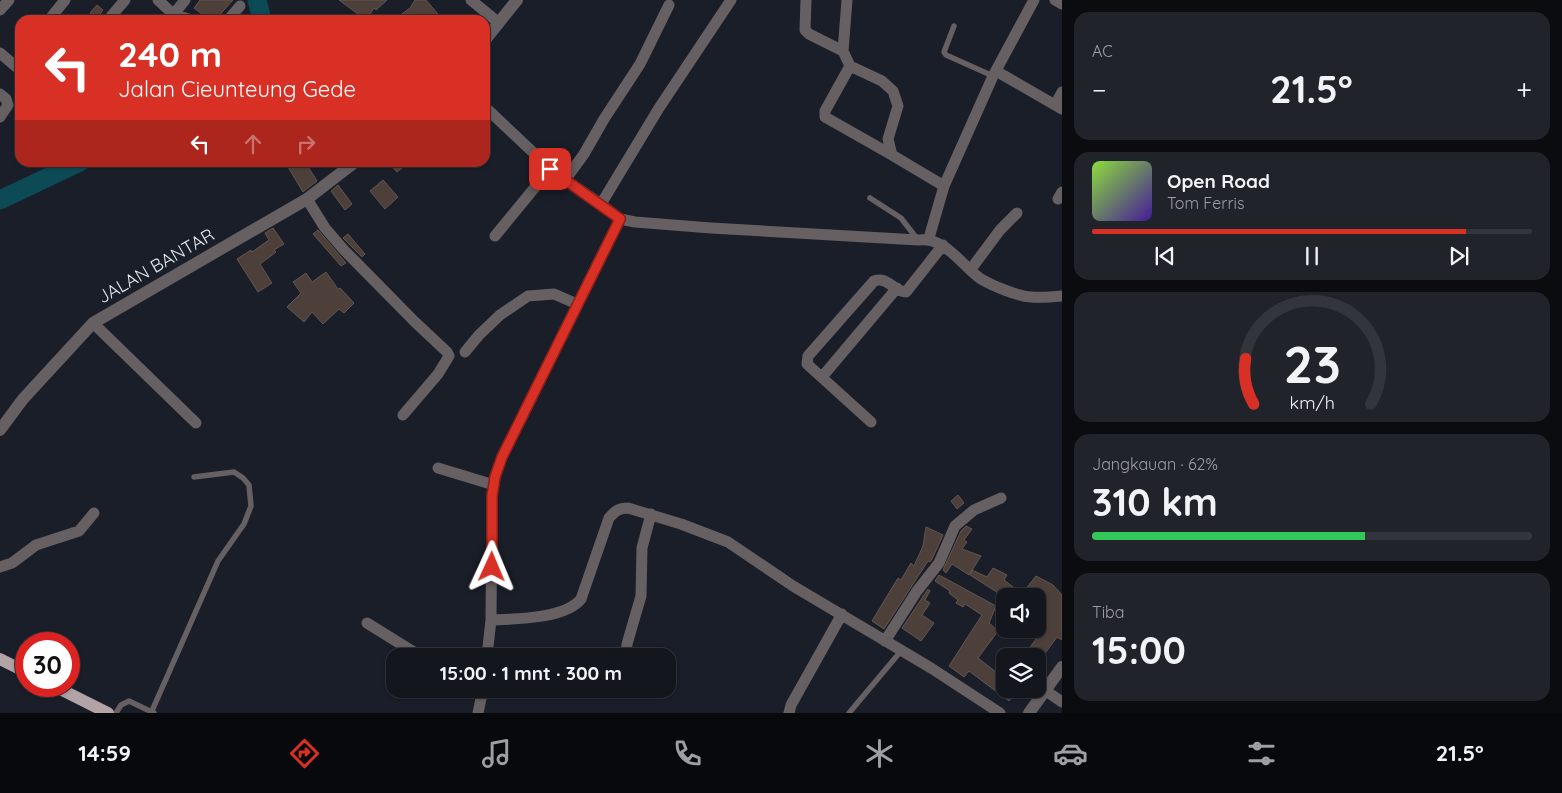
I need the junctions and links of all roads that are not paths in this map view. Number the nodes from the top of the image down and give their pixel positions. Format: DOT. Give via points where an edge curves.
graph roads {
  1 [pos="8,0"];
  2 [pos="65,0"];
  3 [pos="125,0"];
  4 [pos="158,0"];
  5 [pos="471,0"];
  6 [pos="516,0"];
  7 [pos="730,0"];
  8 [pos="806,0"];
  9 [pos="848,0"];
  10 [pos="1034,0"];
  11 [pos="1055,0"];
  12 [pos="1062,4"];
  13 [pos="670,5"];
  14 [pos="240,6"];
  15 [pos="177,8"];
  16 [pos="0,10"];
  17 [pos="53,15"];
  18 [pos="112,15"];
  19 [pos="232,15"];
  20 [pos="489,15"];
  21 [pos="490,16"];
  22 [pos="499,23"];
  23 [pos="954,26"];
  24 [pos="490,34"];
  25 [pos="843,51"];
  26 [pos="0,53"];
  27 [pos="15,61"];
  28 [pos="850,66"];
  29 [pos="994,74"];
  30 [pos="1062,92"];
  31 [pos="0,94"];
  32 [pos="1059,107"];
  33 [pos="490,112"];
  34 [pos="0,117"];
  35 [pos="892,155"];
  36 [pos="349,167"];
  37 [pos="550,169"];
  38 [pos="565,180"];
  39 [pos="944,186"];
  40 [pos="870,198"];
  41 [pos="307,199"];
  42 [pos="601,204"];
  43 [pos="1017,214"];
  44 [pos="620,219"];
  45 [pos="495,236"];
  46 [pos="924,239"];
  47 [pos="943,245"];
  48 [pos="971,269"];
  49 [pos="897,288"];
  50 [pos="1062,296"];
  51 [pos="578,304"];
  52 [pos="93,323"];
  53 [pos="464,352"];
  54 [pos="822,377"];
  55 [pos="403,415"];
  56 [pos="871,422"];
  57 [pos="196,423"];
  58 [pos="0,430"];
  59 [pos="438,468"];
  60 [pos="194,477"];
  61 [pos="494,485"];
  62 [pos="1001,498"];
  63 [pos="94,513"];
  64 [pos="651,514"];
  65 [pos="0,567"];
  66 [pos="842,614"];
  67 [pos="491,620"];
  68 [pos="367,623"];
  69 [pos="885,641"];
  70 [pos="407,648"];
  71 [pos="488,648"];
  72 [pos="627,648"];
  73 [pos="902,651"];
  74 [pos="0,659"];
  75 [pos="15,666"];
  76 [pos="1062,667"];
  77 [pos="1046,691"];
  78 [pos="75,697"];
  79 [pos="481,698"];
  80 [pos="1041,698"];
  81 [pos="1062,702"];
  82 [pos="103,712"];
  83 [pos="116,713"];
  84 [pos="152,713"];
  85 [pos="478,713"];
  86 [pos="789,713"];
  87 [pos="849,713"];
  88 [pos="1000,713"];
  89 [pos="1029,713"];
  1 -- 16 [label="street"];
  2 -- 17 [label="street"];
  3 -- 18 [label="street"];
  4 -- 15 [label="street"];
  5 -- 20 [label="street"];
  6 -- 22 [label="street"];
  7 -- 42 [label="street"];
  8 -- 25 [label="street" via="804,30"];
  9 -- 25 [label="street"];
  10 -- 29 [label="street"];
  11 -- 12 [label="street"];
  13 -- 38 [label="street" via="640,64"];
  14 -- 19 [label="street"];
  21 -- 22 [label="street"];
  22 -- 24 [label="street"];
  23 -- 29 [label="lane" via="944,52 946,55"];
  25 -- 28 [label="street"];
  26 -- 27 [label="street"];
  28 -- 35 [label="street" via="882,81 894,91 898,106 888,139"];
  28 -- 35 [label="street" via="825,111 825,117"];
  29 -- 32 [label="street"];
  29 -- 39 [label="street"];
  30 -- 32 [label="street"];
  31 -- 34 [label="street" via="8,105"];
  33 -- 37 [label="street"];
  35 -- 39 [label="street"];
  36 -- 41 [label="street, JALAN BANTAR"];
  37 -- 38 [label="street"];
  37 -- 45 [label="street"];
  38 -- 42 [label="street"];
  39 -- 46 [label="street"];
  40 -- 46 [label="lane" via="901,218"];
  41 -- 52 [label="street, JALAN BANTAR"];
  41 -- 55 [label="street" via="344,250 449,356"];
  42 -- 44 [label="street"];
  43 -- 48 [label="street" via="1000,230"];
  44 -- 46 [label="street" via="711,228"];
  44 -- 51 [label="street"];
  46 -- 47 [label="street"];
  47 -- 48 [label="street"];
  47 -- 49 [label="street" via="906,292"];
  48 -- 50 [label="street" via="999,288 1030,297"];
  49 -- 54 [label="street"];
  49 -- 54 [label="street" via="883,280 874,281 808,356 807,364"];
  51 -- 53 [label="street" via="554,294 528,296 500,315"];
  51 -- 61 [label="street" via="502,457"];
  52 -- 57 [label="street"];
  52 -- 58 [label="street, JALAN BANTAR" via="23,399"];
  54 -- 56 [label="street"];
  59 -- 61 [label="street"];
  60 -- 84 [label="lane" via="234,472 249,484 251,506 244,524 218,561"];
  61 -- 67 [label="street"];
  62 -- 69 [label="street" via="974,510 955,526 939,563"];
  63 -- 65 [label="street" via="79,532 36,545 12,563"];
  64 -- 66 [label="street" via="728,542"];
  64 -- 67 [label="street" via="622,508 609,518 577,604 548,615"];
  64 -- 72 [label="street" via="642,548 641,596"];
  66 -- 69 [label="street"];
  66 -- 86 [label="street"];
  67 -- 71 [label="street"];
  68 -- 70 [label="street"];
  69 -- 73 [label="street"];
  73 -- 87 [label="lane"];
  73 -- 88 [label="street"];
  74 -- 75 [label="main road"];
  76 -- 77 [label="street"];
  77 -- 81 [label="street"];
  78 -- 82 [label="main road"];
  79 -- 85 [label="street"];
  80 -- 89 [label="street"];
  83 -- 84 [label="lane" via="121,704 129,701"];
}
